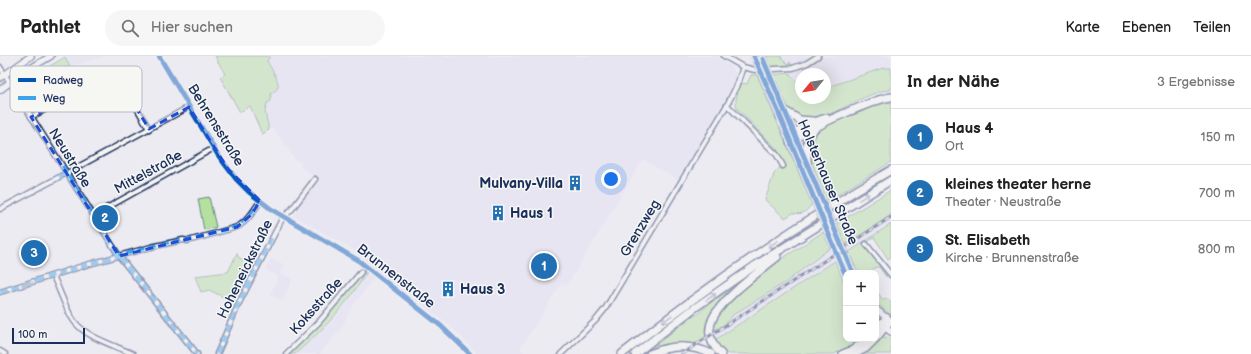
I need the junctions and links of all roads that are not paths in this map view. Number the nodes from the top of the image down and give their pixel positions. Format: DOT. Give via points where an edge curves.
graph roads {
  1 [pos="31,56"];
  2 [pos="51,56"];
  3 [pos="159,56"];
  4 [pos="724,56"];
  5 [pos="754,56"];
  6 [pos="762,56"];
  7 [pos="818,56"];
  8 [pos="16,66"];
  9 [pos="35,66"];
  10 [pos="0,67"];
  11 [pos="743,68"];
  12 [pos="2,76"];
  13 [pos="10,82"];
  14 [pos="0,90"];
  15 [pos="891,94"];
  16 [pos="891,97"];
  17 [pos="727,105"];
  18 [pos="189,107"];
  19 [pos="29,112"];
  20 [pos="41,112"];
  21 [pos="139,112"];
  22 [pos="783,114"];
  23 [pos="32,117"];
  24 [pos="816,122"];
  25 [pos="149,129"];
  26 [pos="813,129"];
  27 [pos="793,137"];
  28 [pos="214,148"];
  29 [pos="807,163"];
  30 [pos="783,166"];
  31 [pos="891,166"];
  32 [pos="891,170"];
  33 [pos="67,173"];
  34 [pos="315,179"];
  35 [pos="891,180"];
  36 [pos="865,185"];
  37 [pos="260,201"];
  38 [pos="0,209"];
  39 [pos="94,215"];
  40 [pos="284,217"];
  41 [pos="797,239"];
  42 [pos="866,244"];
  43 [pos="119,256"];
  44 [pos="844,270"];
  45 [pos="852,270"];
  46 [pos="361,272"];
  47 [pos="891,275"];
  48 [pos="53,276"];
  49 [pos="0,292"];
  50 [pos="879,312"];
  51 [pos="889,320"];
  52 [pos="882,327"];
  53 [pos="860,342"];
  54 [pos="863,342"];
  55 [pos="873,342"];
  56 [pos="858,347"];
  57 [pos="0,351"];
  58 [pos="5,354"];
  59 [pos="133,354"];
  60 [pos="197,354"];
  61 [pos="217,354"];
  62 [pos="286,354"];
  63 [pos="470,354"];
  64 [pos="561,354"];
  65 [pos="622,354"];
  66 [pos="635,354"];
  67 [pos="650,354"];
  68 [pos="711,354"];
  69 [pos="722,354"];
  70 [pos="843,354"];
  71 [pos="854,354"];
  1 -- 8 [label="main road"];
  2 -- 9 [label="main road"];
  3 -- 18 [label="street, Behrensstraße"];
  4 -- 11 [label="street"];
  5 -- 22 [label="main road, Holsterhauser Straße, bridge"];
  6 -- 22 [label="main road, Holsterhauser Straße, bridge"];
  7 -- 11 [label="street" via="812,61 789,69"];
  10 -- 12 [label="street, Neustraße"];
  11 -- 17 [label="street, Grenzweg"];
  12 -- 13 [label="street, Neustraße"];
  13 -- 14 [label="main road"];
  15 -- 24 [label="highway" via="872,98"];
  16 -- 26 [label="highway" via="880,99"];
  17 -- 30 [label="street" via="777,155"];
  17 -- 64 [label="street, Grenzweg" via="605,309"];
  18 -- 25 [label="street"];
  18 -- 28 [label="street, Behrensstraße"];
  19 -- 23 [label="street, Neustraße"];
  20 -- 23 [label="street"];
  21 -- 25 [label="street"];
  22 -- 24 [label="highway"];
  22 -- 27 [label="highway"];
  23 -- 33 [label="street, Neustraße"];
  24 -- 27 [label="highway" via="801,128"];
  25 -- 33 [label="street"];
  26 -- 27 [label="highway"];
  26 -- 29 [label="highway" via="807,145"];
  27 -- 29 [label="main road, Holsterhauser Straße"];
  27 -- 44 [label="main road, Holsterhauser Straße, bridge" via="816,204"];
  28 -- 37 [label="street, Behrensstraße" via="236,179"];
  28 -- 39 [label="street, Mittelstraße"];
  29 -- 45 [label="main road, Holsterhauser Straße, bridge"];
  31 -- 36 [label="highway"];
  32 -- 36 [label="highway"];
  33 -- 38 [label="street"];
  33 -- 39 [label="street, Neustraße"];
  34 -- 40 [label="street, Hoheneickstraße"];
  41 -- 35 [label="highway, one-way"];
  36 -- 65 [label="highway, one-way" via="805,221 713,285"];
  37 -- 40 [label="street, Brunnenstraße"];
  37 -- 43 [label="street" via="242,224 237,226 188,241 160,244"];
  39 -- 43 [label="street, Neustraße"];
  40 -- 61 [label="street, Hoheneickstraße" via="242,297"];
  40 -- 63 [label="street, Brunnenstraße" via="359,261 441,326"];
  66 -- 41 [label="highway, one-way" via="693,309"];
  41 -- 69 [label="highway" via="736,291 715,313 710,324 710,335"];
  42 -- 47 [label="street"];
  43 -- 48 [label="street"];
  43 -- 60 [label="street, Neustraße"];
  46 -- 62 [label="street, Koksstraße" via="319,322"];
  48 -- 49 [label="street, one-way"];
  48 -- 59 [label="street" via="74,322 95,337"];
  50 -- 51 [label="main road"];
  51 -- 52 [label="highway"];
  53 -- 56 [label="highway"];
  54 -- 56 [label="highway"];
  55 -- 71 [label="highway"];
  56 -- 70 [label="highway"];
  57 -- 58 [label="street"];
  67 -- 68 [label="highway" via="667,348 683,347"];
}
